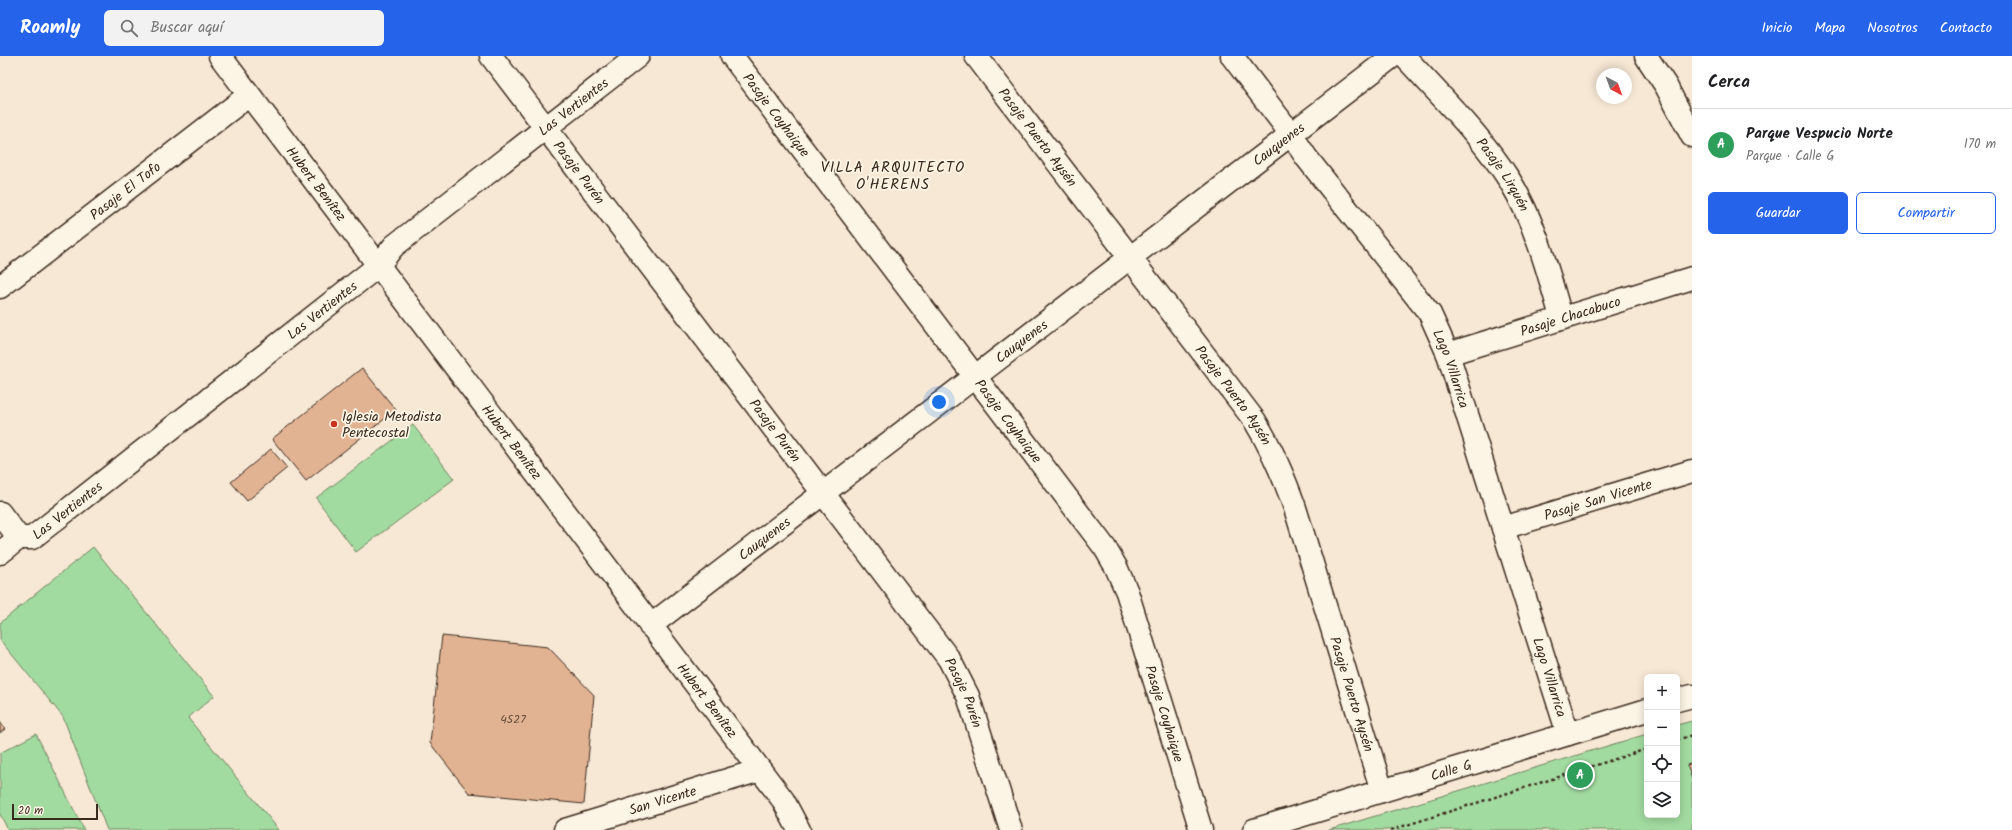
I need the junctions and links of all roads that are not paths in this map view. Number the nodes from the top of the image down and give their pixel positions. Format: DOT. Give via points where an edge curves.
graph roads {
  1 [pos="220,56"];
  2 [pos="491,56"];
  3 [pos="638,56"];
  4 [pos="732,56"];
  5 [pos="976,56"];
  6 [pos="1232,56"];
  7 [pos="1393,56"];
  8 [pos="1404,56"];
  9 [pos="1646,56"];
  10 [pos="249,95"];
  11 [pos="546,128"];
  12 [pos="1291,134"];
  13 [pos="1692,136"];
  14 [pos="1130,257"];
  15 [pos="378,266"];
  16 [pos="1692,278"];
  17 [pos="0,287"];
  18 [pos="1561,317"];
  19 [pos="1448,354"];
  20 [pos="975,376"];
  21 [pos="1692,471"];
  22 [pos="823,492"];
  23 [pos="0,513"];
  24 [pos="1503,528"];
  25 [pos="19,538"];
  26 [pos="0,552"];
  27 [pos="650,626"];
  28 [pos="1692,696"];
  29 [pos="1680,699"];
  30 [pos="1644,711"];
  31 [pos="1568,734"];
  32 [pos="760,770"];
  33 [pos="1382,791"];
  34 [pos="565,830"];
  35 [pos="799,830"];
  36 [pos="1011,830"];
  37 [pos="1201,830"];
  38 [pos="1254,830"];
  1 -- 10 [label="street, Hubert Benítez"];
  2 -- 11 [label="street, Pasaje Purén"];
  3 -- 11 [label="street, Las Vertientes"];
  4 -- 20 [label="street, Pasaje Coyhaique"];
  5 -- 14 [label="street, Pasaje Puerto Aysén"];
  6 -- 12 [label="street, Lago Villarrica"];
  7 -- 12 [label="street, Cauquenes"];
  8 -- 18 [label="street, Pasaje Lirquén" via="1478,138 1510,182 1535,235"];
  9 -- 13 [label="street" via="1666,86"];
  10 -- 15 [label="street, Hubert Benítez"];
  10 -- 17 [label="street, Pasaje El Tofo"];
  11 -- 15 [label="street, Las Vertientes" via="394,246"];
  11 -- 22 [label="street, Pasaje Purén"];
  12 -- 14 [label="street, Cauquenes"];
  12 -- 19 [label="street, Lago Villarrica" via="1306,157 1430,314"];
  14 -- 20 [label="street, Cauquenes"];
  14 -- 33 [label="street, Pasaje Puerto Aysén" via="1255,421 1276,458 1295,508"];
  15 -- 25 [label="street, Las Vertientes" via="32,538"];
  15 -- 27 [label="street, Hubert Benítez"];
  16 -- 18 [label="street, Pasaje Chacabuco"];
  18 -- 19 [label="street, Pasaje Chacabuco"];
  19 -- 24 [label="street, Lago Villarrica"];
  20 -- 22 [label="street, Cauquenes"];
  20 -- 37 [label="street, Pasaje Coyhaique" via="1092,530 1116,567 1127,592"];
  21 -- 24 [label="street, Pasaje San Vicente"];
  22 -- 27 [label="street, Cauquenes"];
  22 -- 36 [label="street, Pasaje Purén" via="938,642 959,676"];
  23 -- 25 [label="street"];
  24 -- 31 [label="street, Lago Villarrica"];
  25 -- 26 [label="street, Las Vertientes"];
  27 -- 32 [label="street, Hubert Benítez"];
  28 -- 29 [label="street"];
  30 -- 31 [label="street, Calle G"];
  31 -- 33 [label="street, Calle G"];
  32 -- 34 [label="street, San Vicente"];
  32 -- 35 [label="street, Hubert Benítez" via="783,800"];
  33 -- 38 [label="street, Calle G"];
}
